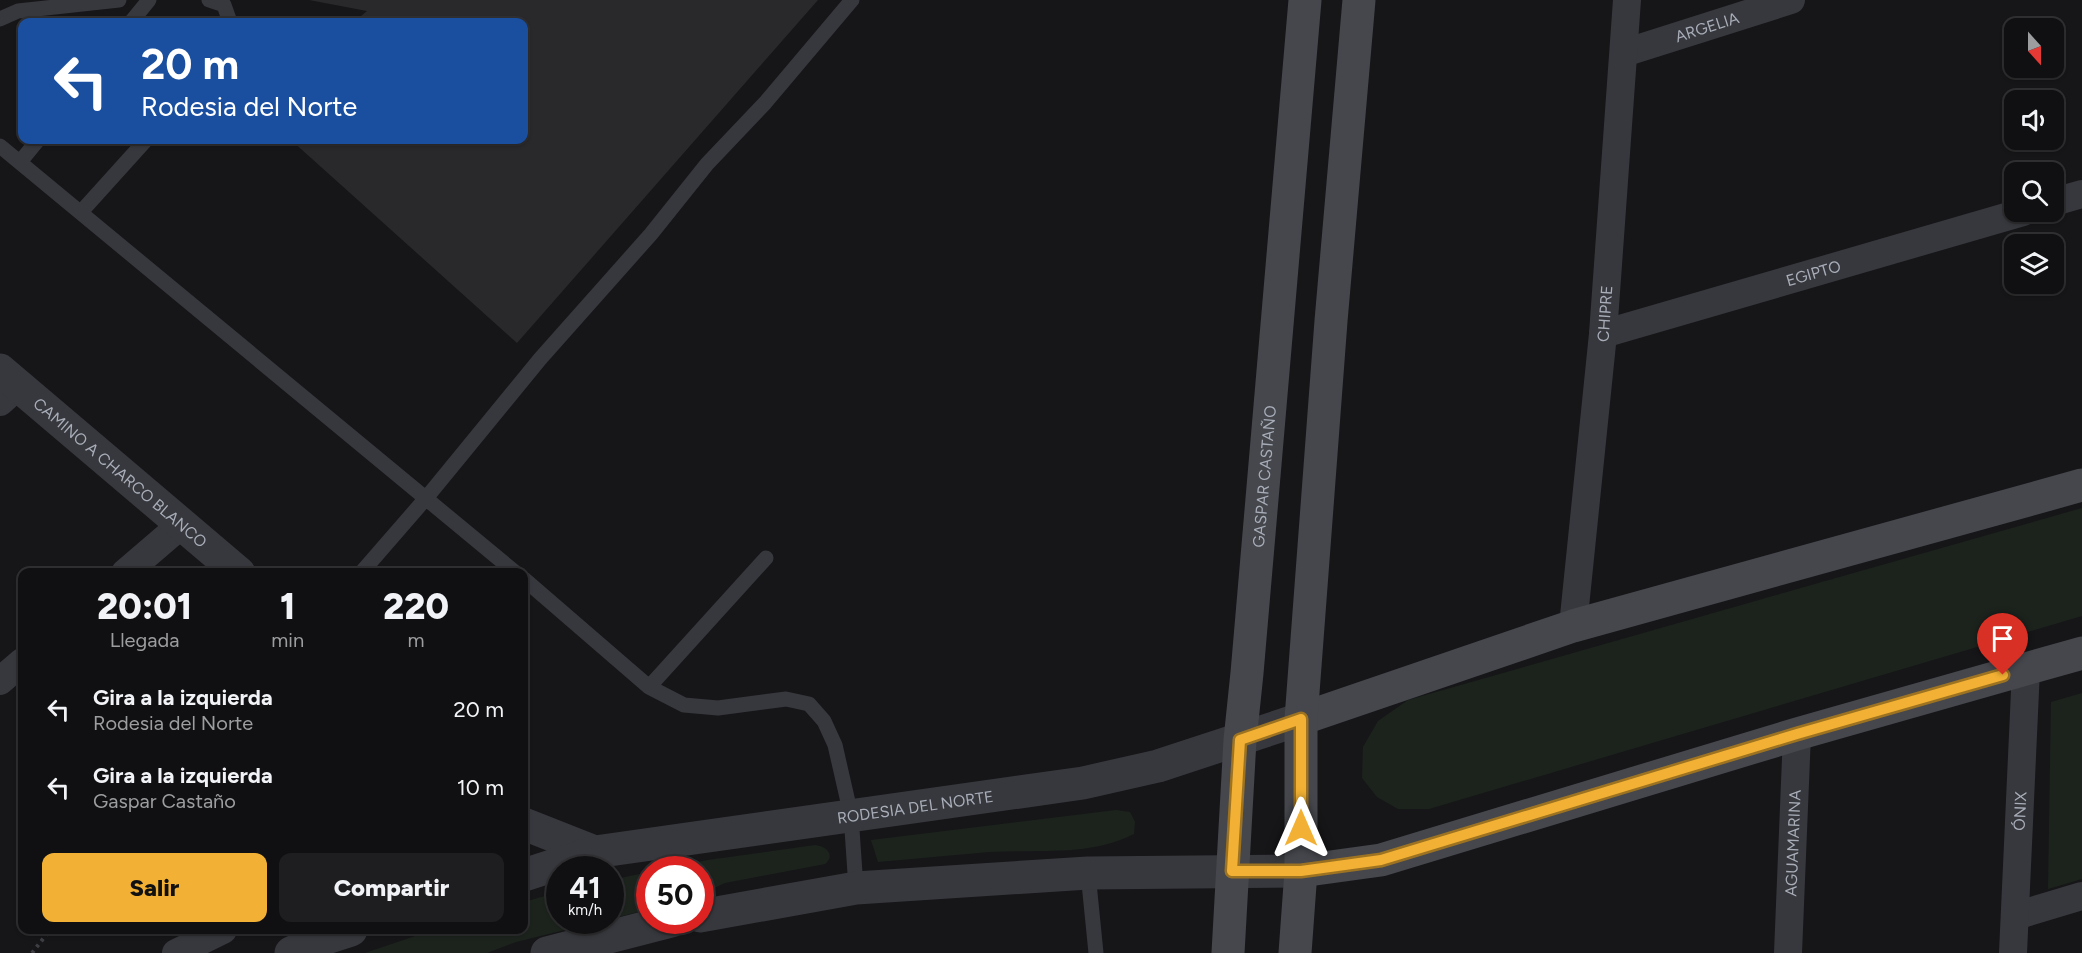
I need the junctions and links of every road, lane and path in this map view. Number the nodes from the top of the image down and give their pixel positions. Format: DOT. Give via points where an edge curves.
graph roads {
  1 [pos="119,0"];
  2 [pos="149,0"];
  3 [pos="209,0"];
  4 [pos="852,0"];
  5 [pos="1305,0"];
  6 [pos="1359,0"];
  7 [pos="1627,0"];
  8 [pos="1791,0"];
  9 [pos="134,18"];
  10 [pos="229,18"];
  11 [pos="0,19"];
  12 [pos="1624,53"];
  13 [pos="35,144"];
  14 [pos="142,144"];
  15 [pos="0,146"];
  16 [pos="20,162"];
  17 [pos="2082,194"];
  18 [pos="2064,199"];
  19 [pos="81,212"];
  20 [pos="2004,218"];
  21 [pos="1603,334"];
  22 [pos="6,386"];
  23 [pos="2082,485"];
  24 [pos="427,497"];
  25 [pos="181,525"];
  26 [pos="766,558"];
  27 [pos="131,568"];
  28 [pos="233,568"];
  29 [pos="365,568"];
  30 [pos="510,568"];
  31 [pos="528,582"];
  32 [pos="1573,626"];
  33 [pos="2082,653"];
  34 [pos="18,665"];
  35 [pos="2026,669"];
  36 [pos="0,681"];
  37 [pos="649,687"];
  38 [pos="1301,719"];
  39 [pos="1797,734"];
  40 [pos="1240,740"];
  41 [pos="850,815"];
  42 [pos="528,826"];
  43 [pos="595,852"];
  44 [pos="1232,871"];
  45 [pos="1301,871"];
  46 [pos="1088,873"];
  47 [pos="528,874"];
  48 [pos="856,888"];
  49 [pos="2082,896"];
  50 [pos="714,913"];
  51 [pos="2014,916"];
  52 [pos="636,930"];
  53 [pos="47,934"];
  54 [pos="215,934"];
  55 [pos="339,934"];
  56 [pos="32,953"];
  57 [pos="177,953"];
  58 [pos="291,953"];
  59 [pos="547,953"];
  60 [pos="1096,953"];
  61 [pos="1228,953"];
  62 [pos="1295,953"];
  63 [pos="1788,953"];
  64 [pos="2013,953"];
  1 -- 11 [label="lane" via="18,11"];
  2 -- 9 [label="lane"];
  3 -- 10 [label="lane" via="224,5"];
  4 -- 24 [label="lane" via="540,359"];
  5 -- 40 [label="main road, GASPAR CASTAÑO"];
  6 -- 38 [label="main road" via="1330,321"];
  7 -- 12 [label="street, CHIPRE"];
  8 -- 12 [label="street, ARGELIA"];
  12 -- 21 [label="street, CHIPRE"];
  13 -- 16 [label="lane"];
  14 -- 19 [label="lane"];
  15 -- 16 [label="lane"];
  16 -- 19 [label="lane"];
  17 -- 18 [label="street"];
  19 -- 24 [label="lane"];
  20 -- 21 [label="street, EGIPTO"];
  21 -- 32 [label="street, CHIPRE"];
  22 -- 25 [label="street, CAMINO A CHARCO BLANCO"];
  23 -- 32 [label="main road"];
  24 -- 29 [label="lane"];
  24 -- 30 [label="lane"];
  25 -- 27 [label="street"];
  25 -- 28 [label="street, CAMINO A CHARCO BLANCO"];
  26 -- 37 [label="lane"];
  31 -- 37 [label="lane"];
  32 -- 38 [label="main road"];
  33 -- 35 [label="main road"];
  34 -- 36 [label="street"];
  35 -- 39 [label="main road"];
  35 -- 51 [label="street, ÓNIX"];
  37 -- 41 [label="lane" via="684,705 718,708 786,699 809,704 825,721 835,744"];
  38 -- 40 [label="street, RODESIA DEL NORTE"];
  38 -- 45 [label="main road"];
  39 -- 45 [label="main road" via="1381,860"];
  39 -- 63 [label="street, AGUAMARINA"];
  40 -- 41 [label="street, RODESIA DEL NORTE" via="1158,766 1083,783"];
  40 -- 44 [label="main road, GASPAR CASTAÑO"];
  41 -- 43 [label="street, RODESIA DEL NORTE"];
  41 -- 48 [label="lane"];
  42 -- 43 [label="street"];
  43 -- 47 [label="street, RODESIA DEL NORTE"];
  44 -- 45 [label="street"];
  44 -- 46 [label="street"];
  44 -- 61 [label="main road, GASPAR CASTAÑO"];
  45 -- 62 [label="main road"];
  46 -- 48 [label="street"];
  46 -- 60 [label="lane"];
  48 -- 50 [label="street"];
  49 -- 51 [label="street"];
  51 -- 64 [label="street, ÓNIX"];
  52 -- 59 [label="street"];
  53 -- 56 [label="path"];
  54 -- 57 [label="street"];
  55 -- 58 [label="street"];
}
